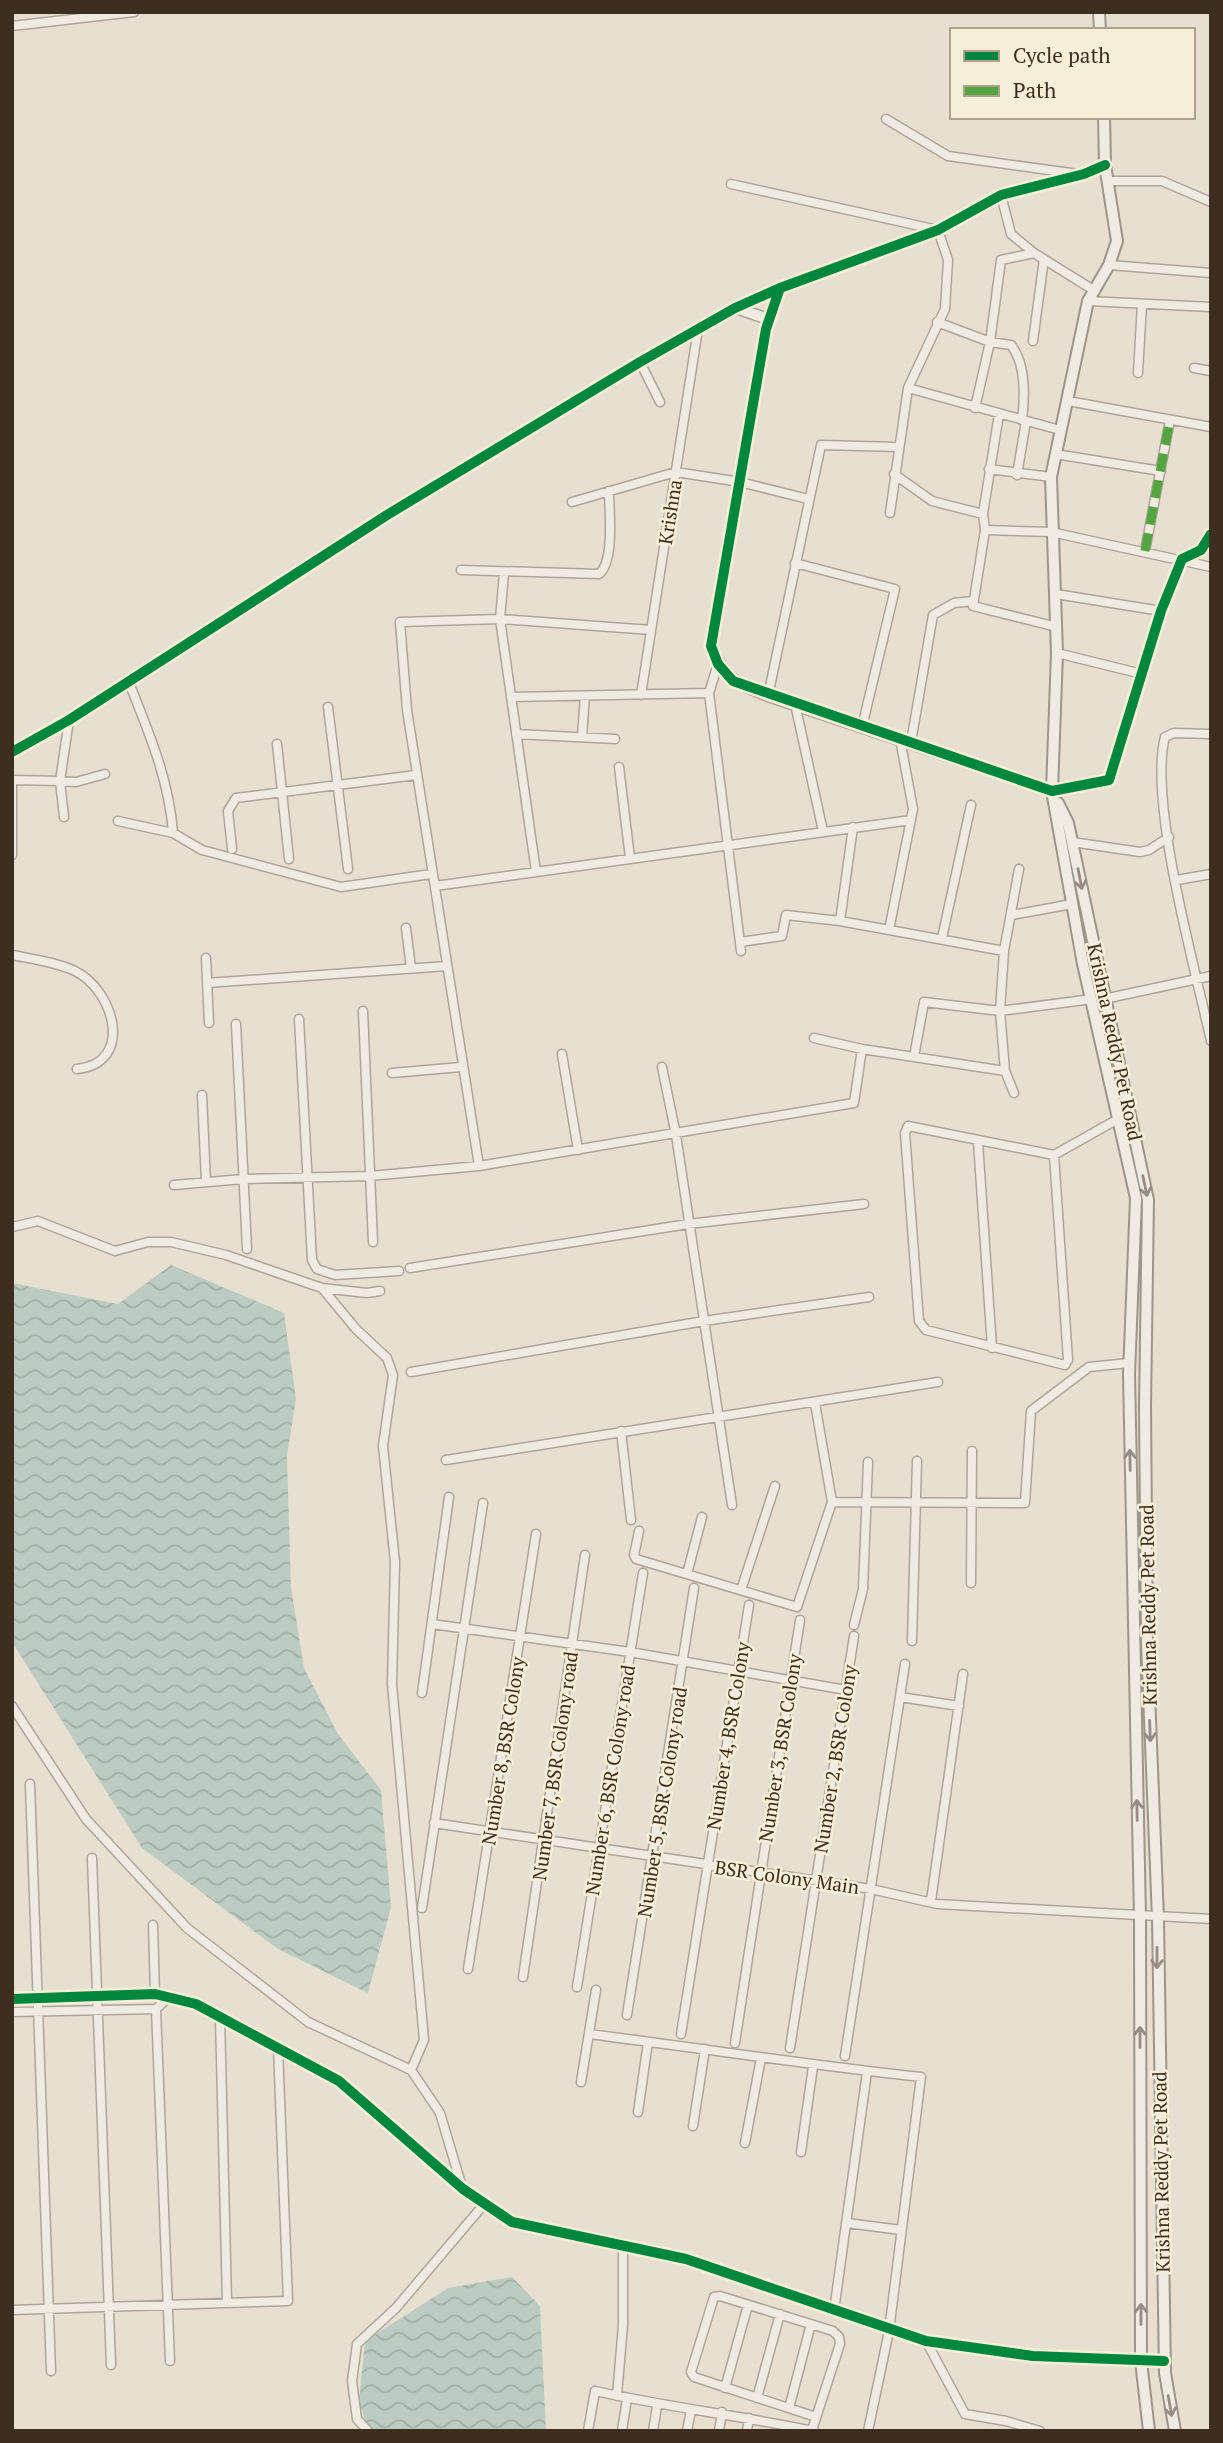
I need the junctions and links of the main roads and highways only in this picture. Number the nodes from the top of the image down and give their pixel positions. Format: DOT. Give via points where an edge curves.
graph roads {
  1 [pos="1104,119"];
  2 [pos="1052,791"];
  3 [pos="1149,2431"];
  4 [pos="1175,2431"];
  1 -- 2 [label="main road, Krishna Reddy Pet Road" via="1105,165 1117,241 1088,301 1051,477 1057,627"];
  3 -- 2 [label="main road, Krishna Reddy Pet Road, one-way" via="1141,2361 1140,1917 1129,1363 1136,1198 1091,999"];
  2 -- 4 [label="main road, Krishna Reddy Pet Road, one-way" via="1069,822 1148,1200 1147,1631 1158,1918 1164,2361"];
}
